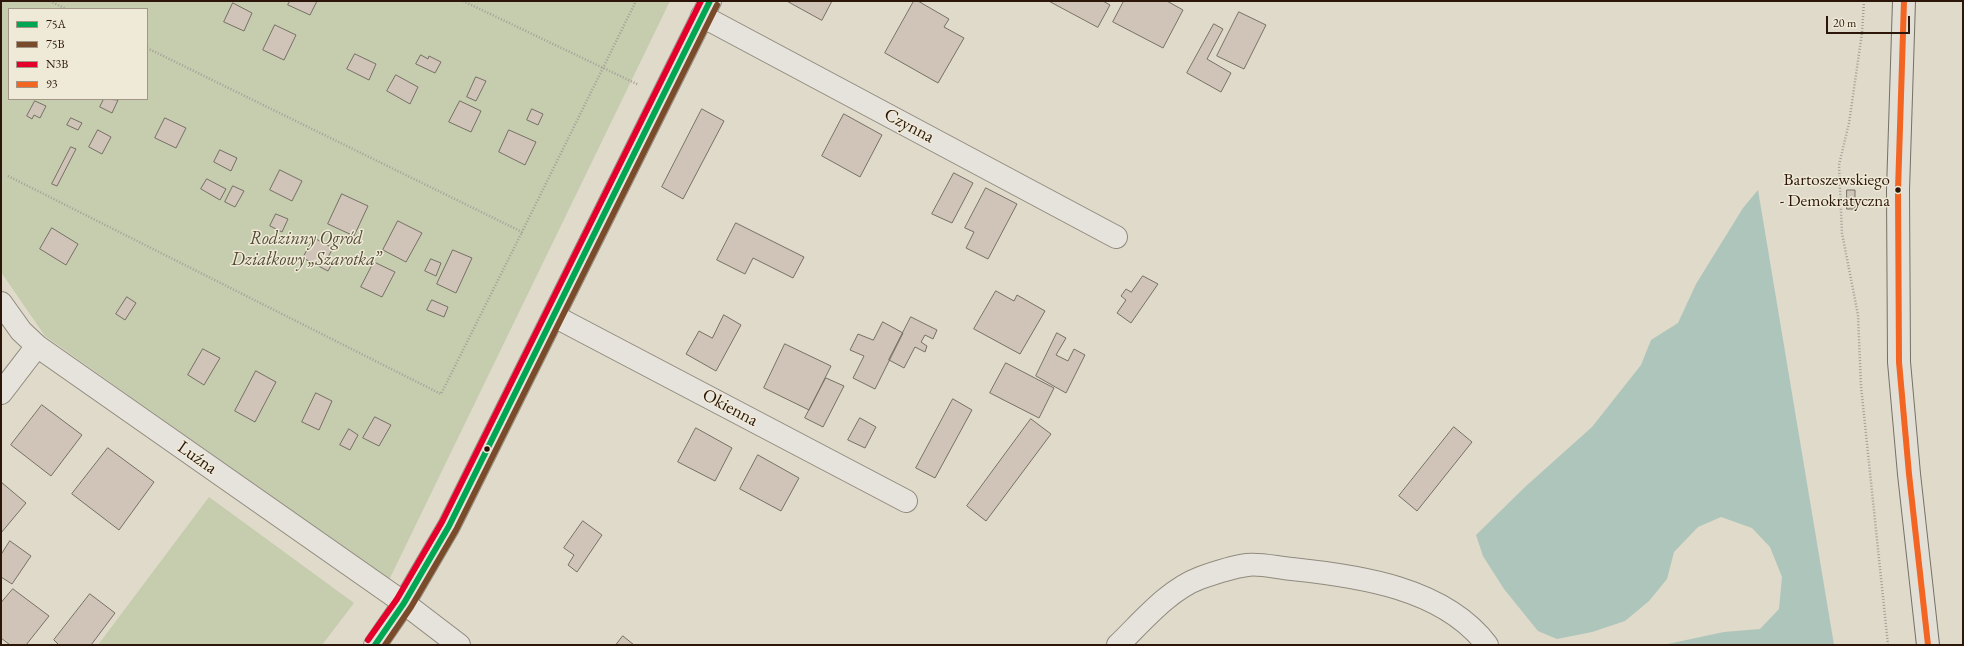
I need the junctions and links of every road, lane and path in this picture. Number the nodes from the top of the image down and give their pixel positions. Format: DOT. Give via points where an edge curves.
graph roads {
  1 [pos="50,1"];
  2 [pos="463,1"];
  3 [pos="636,1"];
  4 [pos="1864,1"];
  5 [pos="1904,1"];
  6 [pos="64,8"];
  7 [pos="706,8"];
  8 [pos="148,48"];
  9 [pos="604,68"];
  10 [pos="662,97"];
  11 [pos="8,176"];
  12 [pos="522,232"];
  13 [pos="1116,237"];
  14 [pos="1,303"];
  15 [pos="554,316"];
  16 [pos="37,346"];
  17 [pos="1,393"];
  18 [pos="906,500"];
  19 [pos="404,603"];
  20 [pos="375,645"];
  21 [pos="459,645"];
  22 [pos="1118,645"];
  23 [pos="1487,645"];
  24 [pos="1888,645"];
  25 [pos="1928,645"];
  1 -- 6 [label="path"];
  2 -- 9 [label="path"];
  3 -- 9 [label="path"];
  4 -- 24 [label="path" via="1849,123 1839,165 1842,232 1858,315 1861,386"];
  5 -- 25 [label="main road" via="1898,190 1899,362"];
  7 -- 10 [label="street"];
  7 -- 13 [label="street, Czynna"];
  8 -- 12 [label="path"];
  9 -- 10 [label="path"];
  9 -- 12 [label="path"];
  10 -- 15 [label="street"];
  11 -- 12 [label="path" via="441,394"];
  14 -- 16 [label="street, Luźna" via="21,331"];
  15 -- 18 [label="street, Okienna"];
  15 -- 19 [label="street" via="449,526"];
  16 -- 17 [label="street"];
  16 -- 19 [label="street, Luźna"];
  19 -- 20 [label="street"];
  19 -- 21 [label="street, Luźna"];
  22 -- 23 [label="street" via="1165,598 1199,578 1248,565 1328,573 1402,589 1435,601 1476,631"];
}
